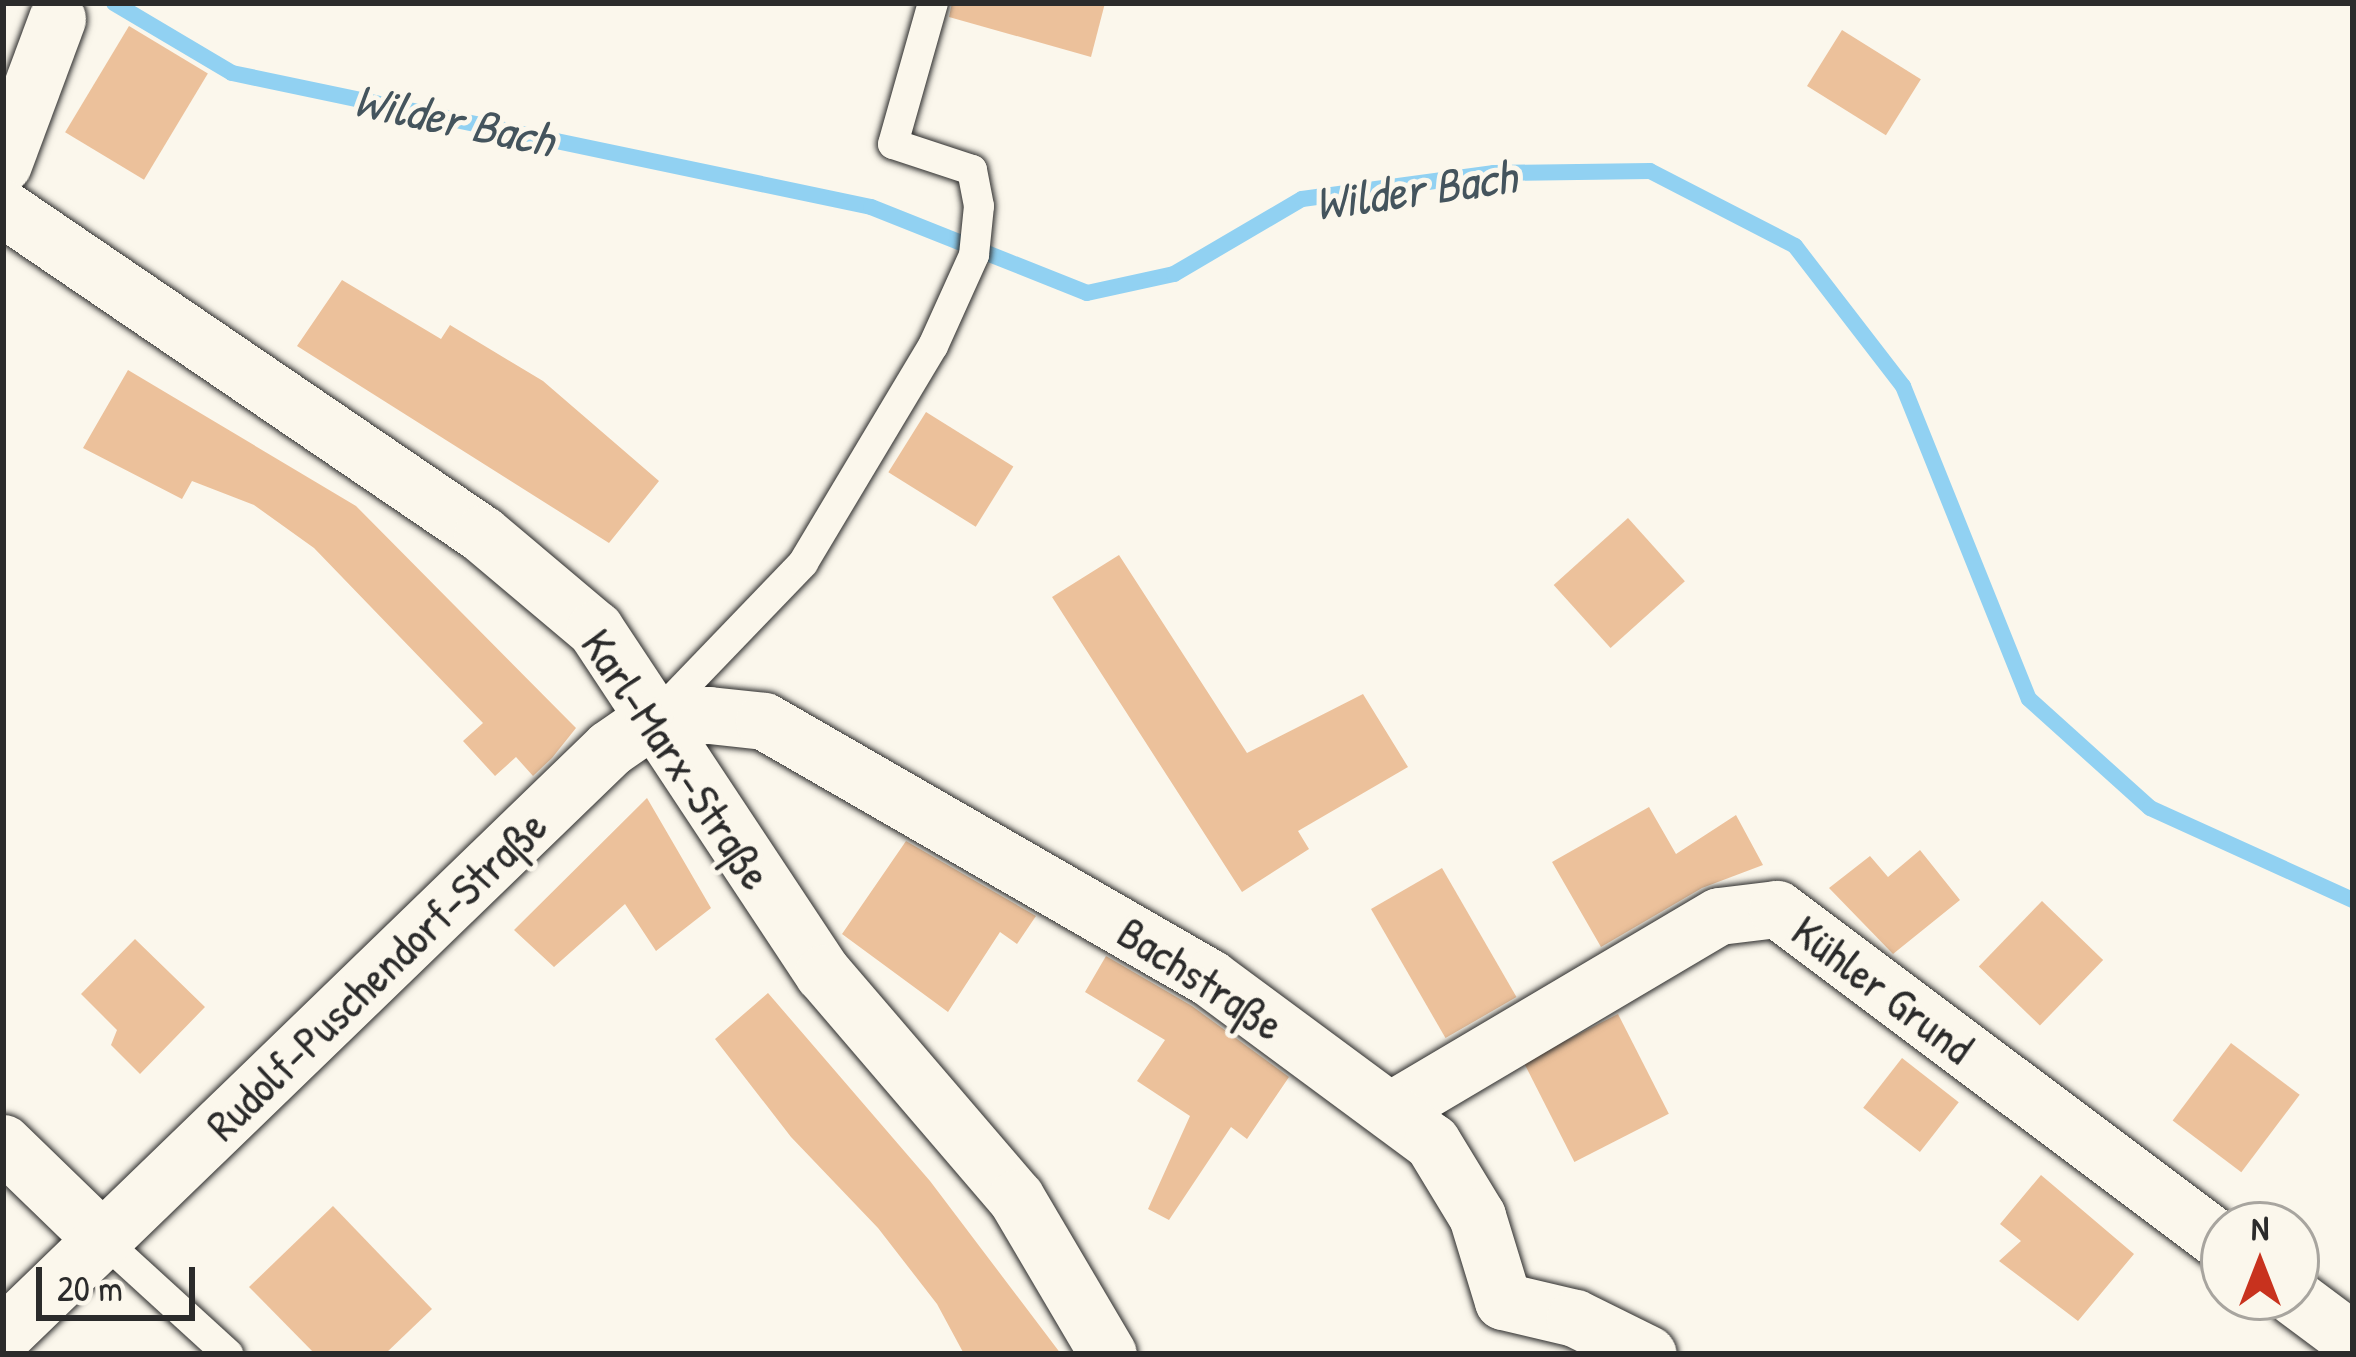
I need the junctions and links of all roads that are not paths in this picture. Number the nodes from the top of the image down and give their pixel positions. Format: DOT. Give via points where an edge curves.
graph roads {
  1 [pos="933,3"];
  2 [pos="57,19"];
  3 [pos="3,164"];
  4 [pos="3,208"];
  5 [pos="655,717"];
  6 [pos="1394,1108"];
  7 [pos="3,1143"];
  8 [pos="2200,1226"];
  9 [pos="102,1240"];
  10 [pos="2320,1316"];
  11 [pos="3,1335"];
  12 [pos="2353,1341"];
  13 [pos="228,1354"];
  14 [pos="1108,1354"];
  15 [pos="1648,1354"];
  1 -- 5 [label="lane" via="893,144 972,170 979,206 974,255 933,346 803,563"];
  2 -- 3 [label="street"];
  4 -- 5 [label="street, Karl-Marx-Straße" via="544,580 595,629"];
  5 -- 6 [label="street, Bachstraße" via="764,721 1210,978"];
  5 -- 9 [label="street, Rudolf-Puschendorf-Straße" via="610,748"];
  5 -- 14 [label="street, Karl-Marx-Straße" via="823,973 1016,1198"];
  6 -- 8 [label="street, Kühler Grund" via="1720,916 1777,909"];
  6 -- 15 [label="street, Bachstraße" via="1432,1142 1477,1216 1503,1301 1575,1318"];
  7 -- 9 [label="street"];
  9 -- 11 [label="street, Rudolf-Puschendorf-Straße"];
  9 -- 13 [label="lane"];
  10 -- 12 [label="street"];
}
